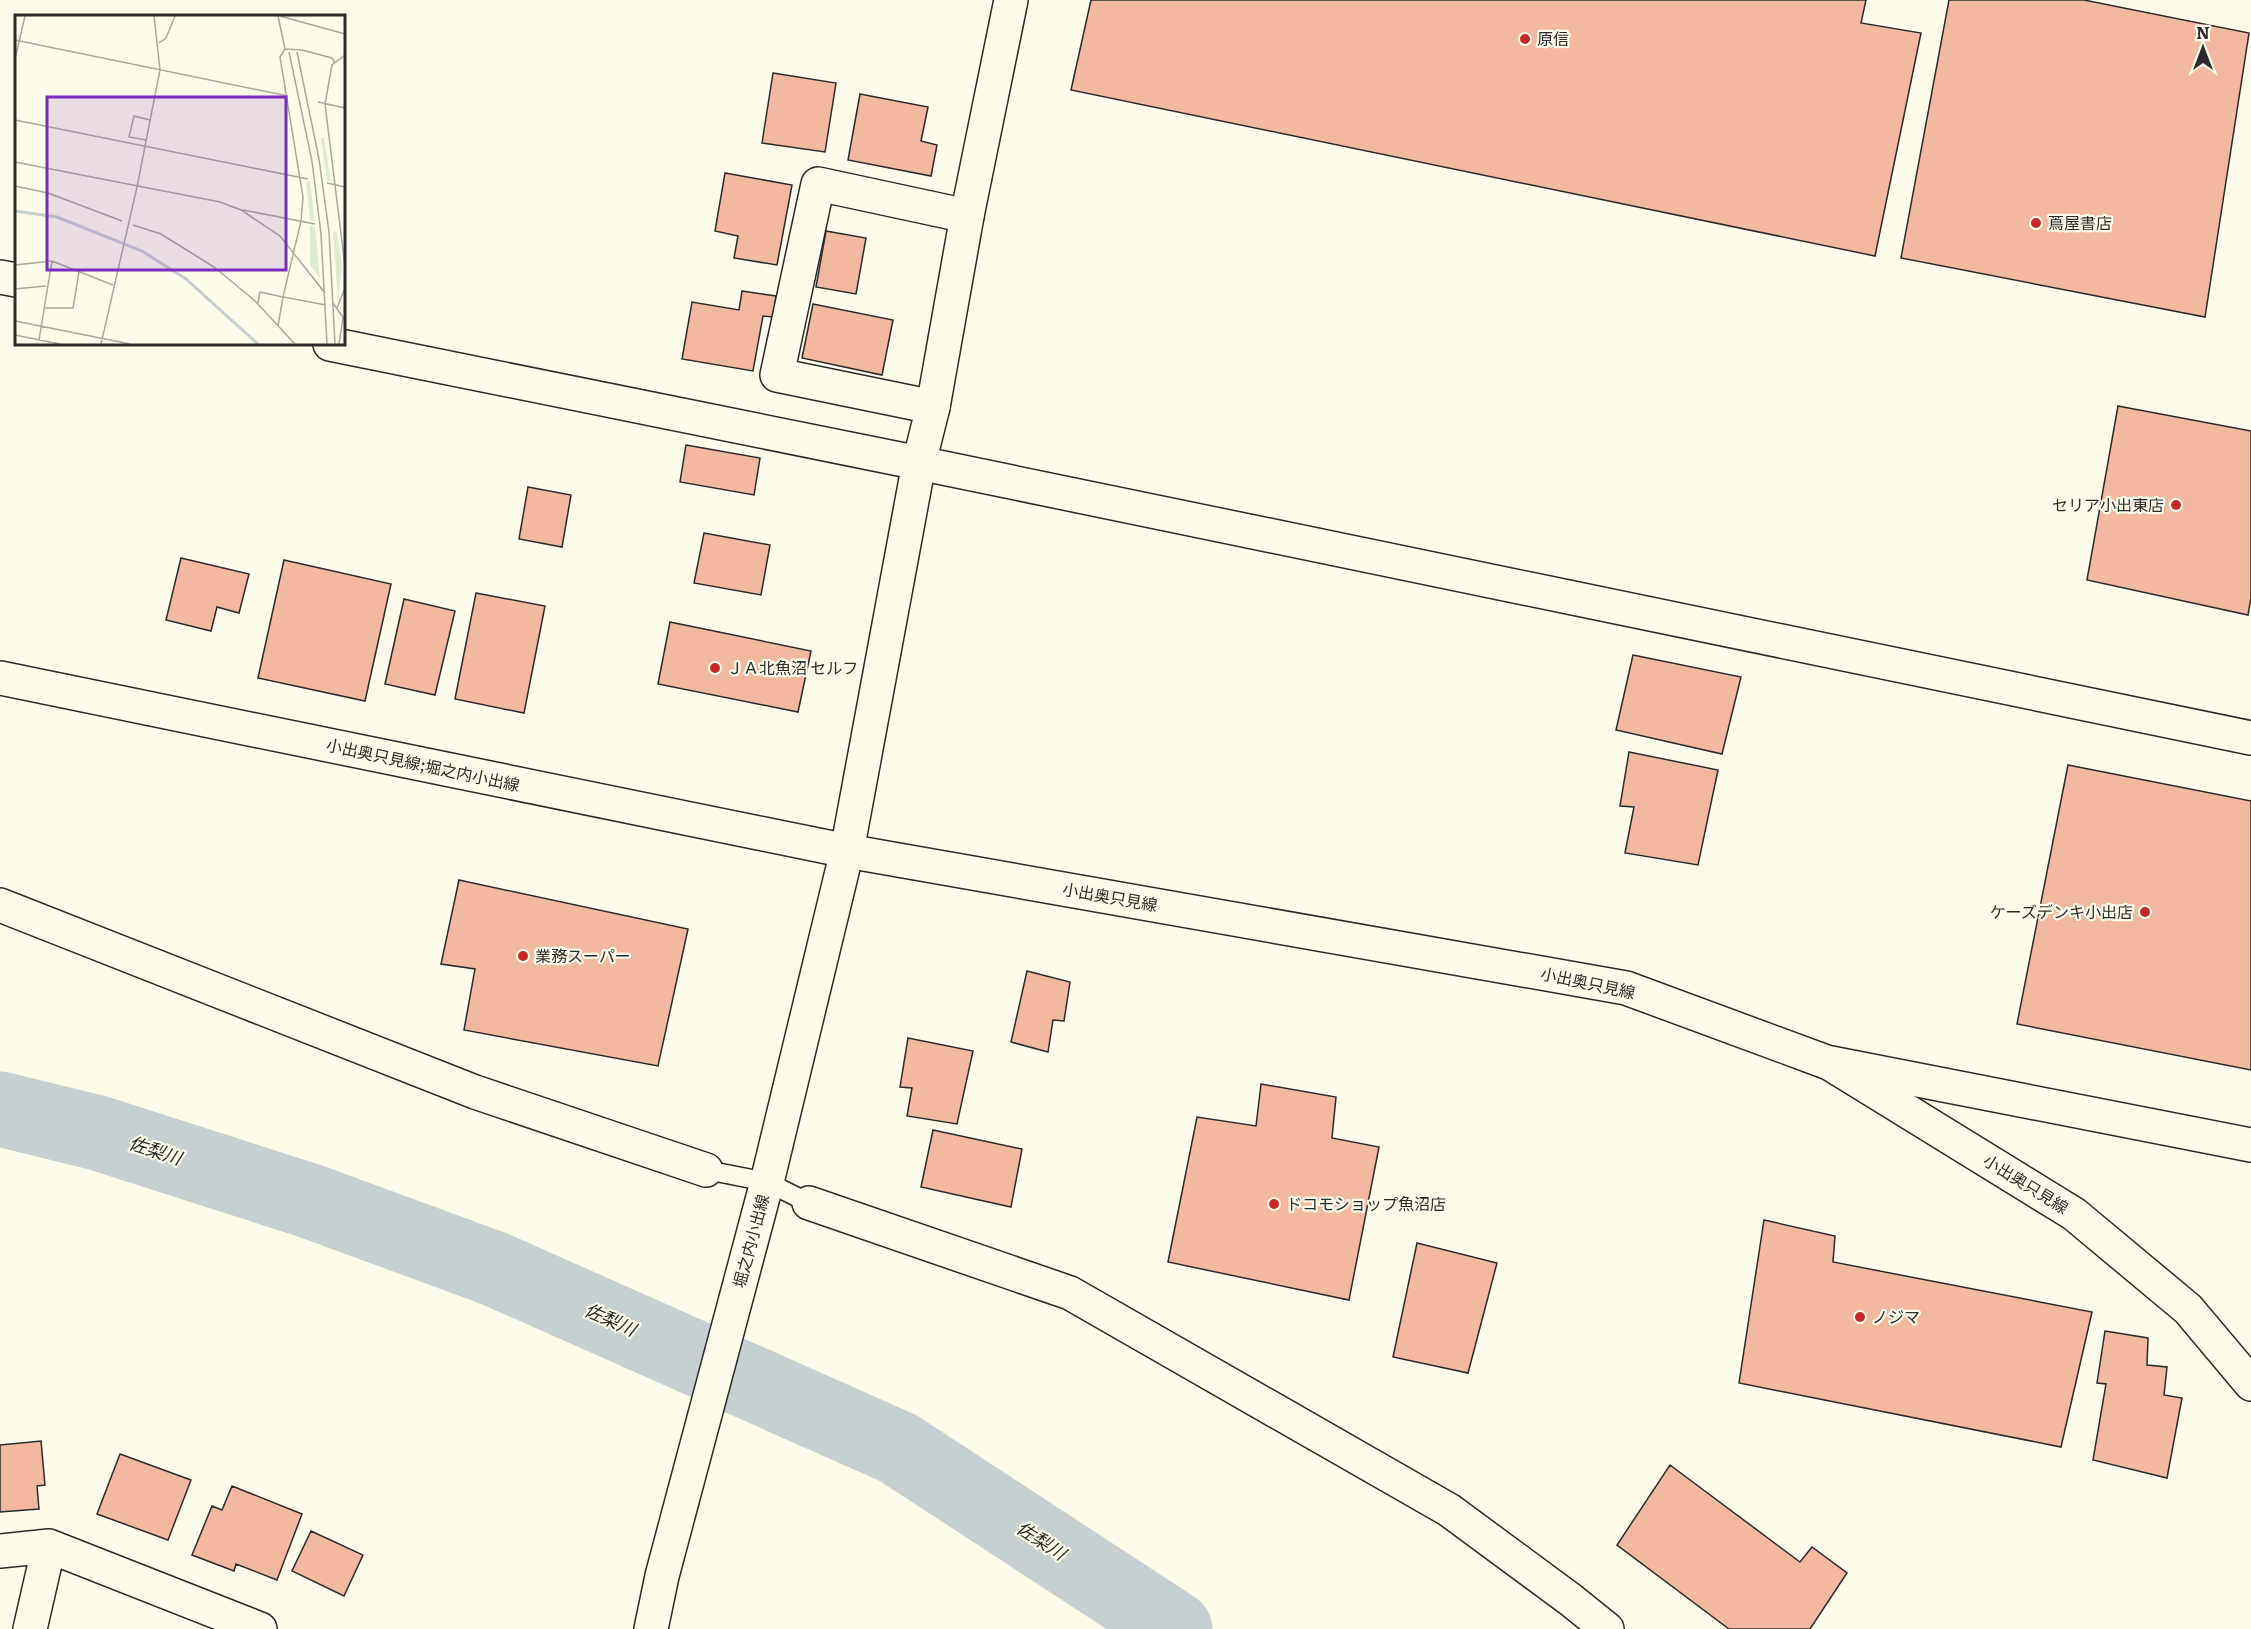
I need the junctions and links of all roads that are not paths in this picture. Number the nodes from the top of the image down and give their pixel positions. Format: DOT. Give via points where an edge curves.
graph roads {
  1 [pos="1011,0"];
  2 [pos="967,216"];
  3 [pos="0,277"];
  4 [pos="15,280"];
  5 [pos="335,345"];
  6 [pos="933,407"];
  7 [pos="919,463"];
  8 [pos="0,678"];
  9 [pos="2251,738"];
  10 [pos="847,851"];
  11 [pos="0,905"];
  12 [pos="1829,1063"];
  13 [pos="2251,1145"];
  14 [pos="706,1170"];
  15 [pos="763,1196"];
  16 [pos="809,1203"];
  17 [pos="2251,1384"];
  18 [pos="49,1546"];
  19 [pos="0,1551"];
  20 [pos="30,1629"];
  21 [pos="260,1629"];
  22 [pos="651,1629"];
  23 [pos="1607,1629"];
  1 -- 2 [label="street, 堀之内小出線"];
  2 -- 6 [label="street, 堀之内小出線"];
  2 -- 6 [label="street" via="818,184 777,375"];
  3 -- 4 [label="street"];
  5 -- 7 [label="street"];
  6 -- 7 [label="street, 堀之内小出線"];
  7 -- 9 [label="street"];
  7 -- 10 [label="street, 堀之内小出線"];
  8 -- 10 [label="street, 小出奥只見線;堀之内小出線"];
  10 -- 12 [label="street, 小出奥只見線" via="1626,988"];
  10 -- 15 [label="street, 堀之内小出線"];
  11 -- 14 [label="street" via="475,1092"];
  12 -- 13 [label="street"];
  12 -- 17 [label="street, 小出奥只見線" via="2074,1214 2188,1309"];
  14 -- 15 [label="lane"];
  15 -- 16 [label="lane"];
  15 -- 22 [label="street, 堀之内小出線"];
  16 -- 23 [label="street" via="1070,1293 1449,1510"];
  18 -- 19 [label="street"];
  18 -- 20 [label="street"];
  18 -- 21 [label="street"];
}
